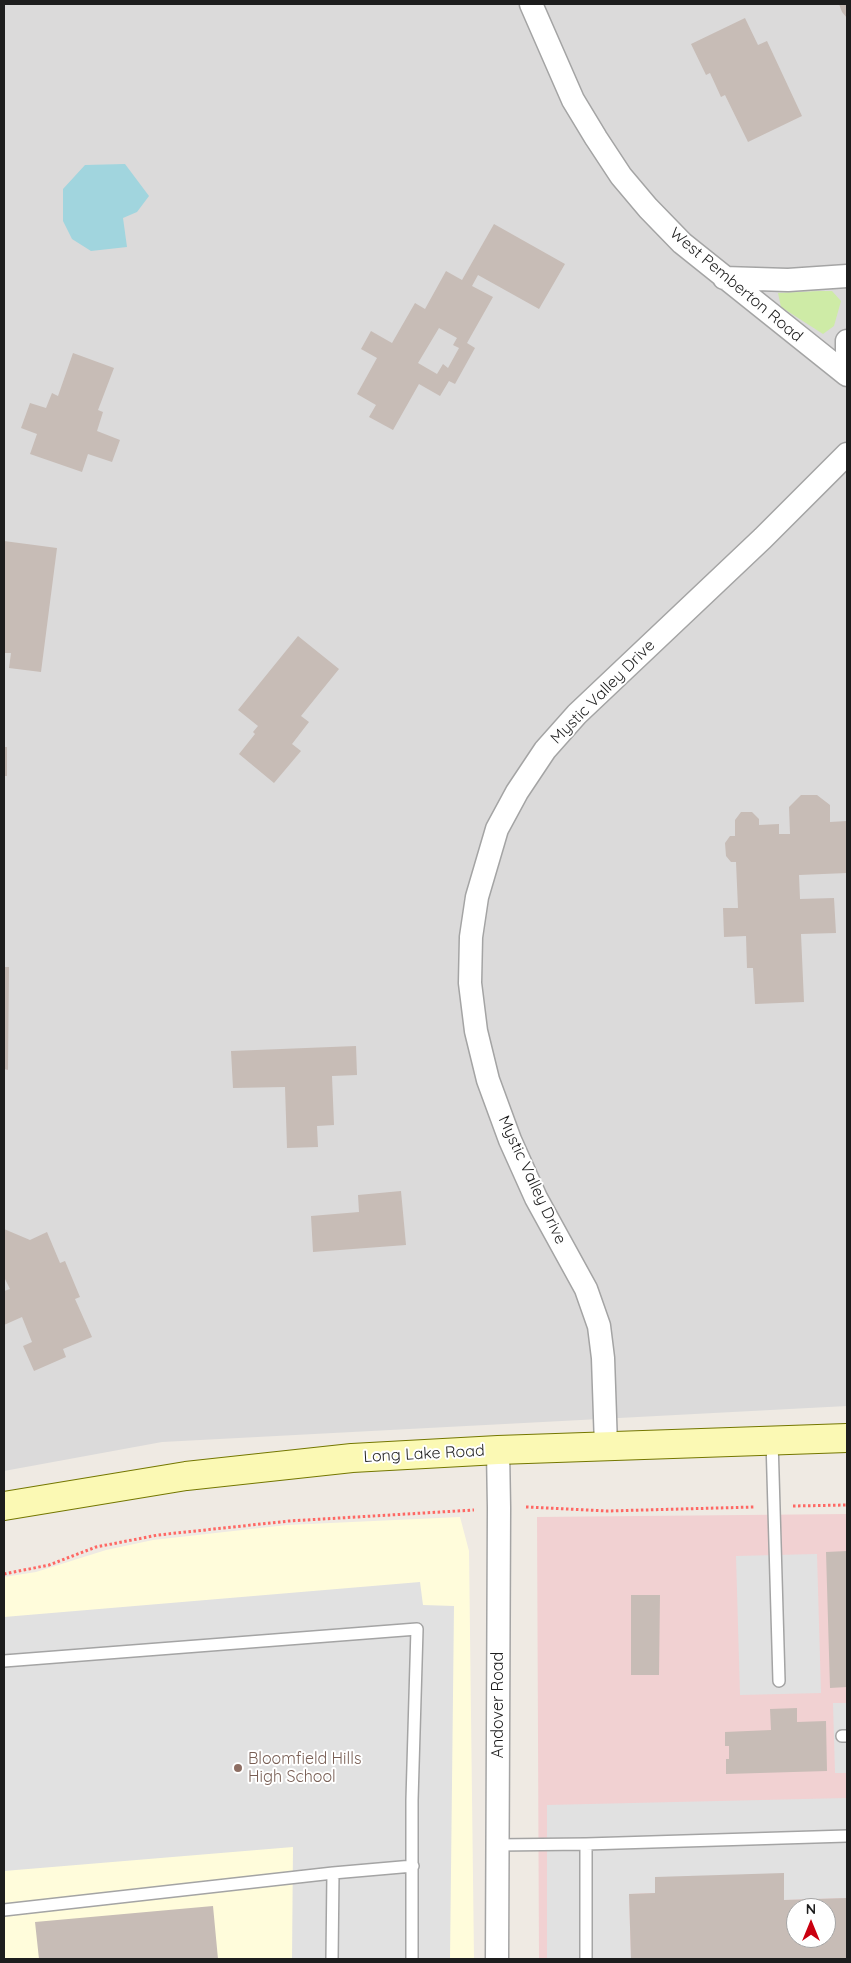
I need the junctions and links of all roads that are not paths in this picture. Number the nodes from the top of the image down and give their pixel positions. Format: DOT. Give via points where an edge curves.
graph roads {
  1 [pos="531,4"];
  2 [pos="847,276"];
  3 [pos="724,278"];
  4 [pos="847,341"];
  5 [pos="847,351"];
  6 [pos="847,375"];
  7 [pos="847,454"];
  8 [pos="847,1438"];
  9 [pos="772,1440"];
  10 [pos="606,1446"];
  11 [pos="498,1450"];
  12 [pos="4,1506"];
  13 [pos="4,1661"];
  14 [pos="779,1681"];
  15 [pos="847,1836"];
  16 [pos="586,1844"];
  17 [pos="497,1845"];
  18 [pos="414,1866"];
  19 [pos="333,1873"];
  20 [pos="4,1910"];
  21 [pos="332,1959"];
  22 [pos="412,1959"];
  23 [pos="497,1959"];
  24 [pos="586,1959"];
  1 -- 3 [label="street, West Pemberton Road" via="573,100 621,176 682,243"];
  2 -- 3 [label="street" via="788,280"];
  3 -- 6 [label="street, West Pemberton Road"];
  4 -- 5 [label="street"];
  7 -- 10 [label="street, Mystic Valley Drive" via="577,714 545,750 497,829 476,897 470,983 476,1031 488,1080 510,1140 536,1198 586,1289 599,1326 604,1358"];
  8 -- 9 [label="main road, Long Lake Road"];
  9 -- 10 [label="main road, Long Lake Road"];
  9 -- 14 [label="lane"];
  10 -- 11 [label="main road, Long Lake Road"];
  11 -- 12 [label="main road, Long Lake Road" via="274,1465 177,1477"];
  11 -- 17 [label="street, Andover Road"];
  13 -- 18 [label="lane" via="417,1629 412,1791"];
  15 -- 16 [label="lane"];
  16 -- 17 [label="lane"];
  16 -- 24 [label="lane"];
  17 -- 23 [label="street, Andover Road"];
  18 -- 19 [label="lane"];
  18 -- 22 [label="lane"];
  19 -- 20 [label="lane"];
  19 -- 21 [label="lane"];
}
